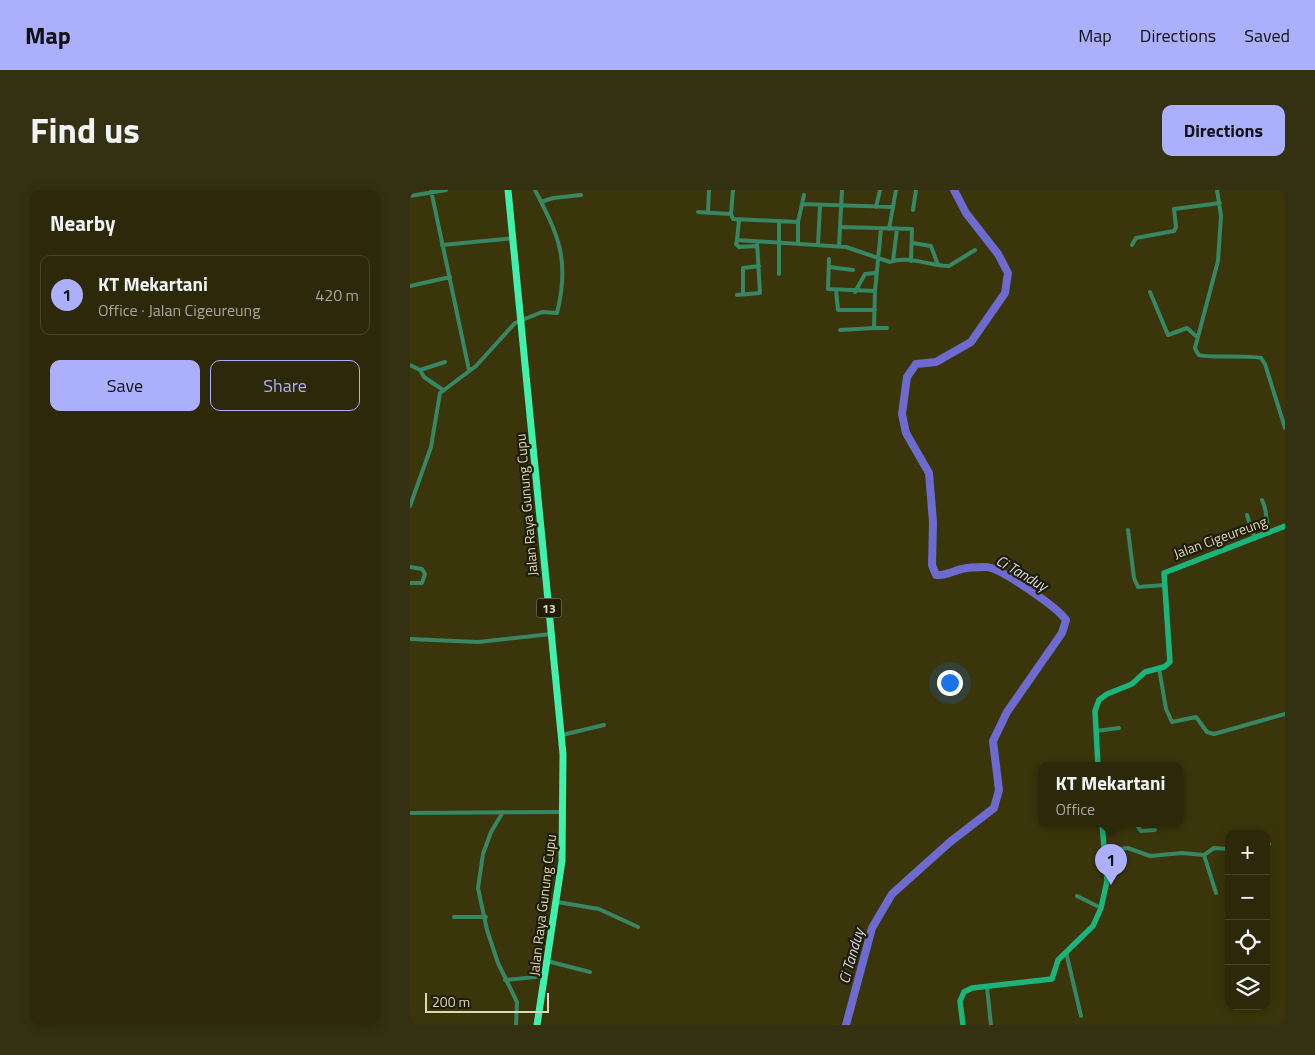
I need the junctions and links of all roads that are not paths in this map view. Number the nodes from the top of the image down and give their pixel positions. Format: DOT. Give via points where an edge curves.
graph roads {
  1 [pos="446,190"];
  2 [pos="508,190"];
  3 [pos="535,190"];
  4 [pos="708,190"];
  5 [pos="733,190"];
  6 [pos="842,190"];
  7 [pos="880,190"];
  8 [pos="896,190"];
  9 [pos="916,190"];
  10 [pos="1217,190"];
  11 [pos="431,191"];
  12 [pos="804,194"];
  13 [pos="410,196"];
  14 [pos="581,196"];
  15 [pos="541,202"];
  16 [pos="1220,203"];
  17 [pos="802,204"];
  18 [pos="820,206"];
  19 [pos="841,207"];
  20 [pos="876,207"];
  21 [pos="893,207"];
  22 [pos="913,210"];
  23 [pos="698,212"];
  24 [pos="708,212"];
  25 [pos="731,214"];
  26 [pos="739,220"];
  27 [pos="779,221"];
  28 [pos="798,222"];
  29 [pos="840,228"];
  30 [pos="881,229"];
  31 [pos="888,229"];
  32 [pos="898,229"];
  33 [pos="514,238"];
  34 [pos="737,240"];
  35 [pos="779,243"];
  36 [pos="913,243"];
  37 [pos="757,244"];
  38 [pos="798,244"];
  39 [pos="442,245"];
  40 [pos="818,245"];
  41 [pos="1132,245"];
  42 [pos="839,246"];
  43 [pos="976,250"];
  44 [pos="877,258"];
  45 [pos="829,259"];
  46 [pos="893,261"];
  47 [pos="912,261"];
  48 [pos="938,264"];
  49 [pos="759,266"];
  50 [pos="829,267"];
  51 [pos="853,270"];
  52 [pos="875,273"];
  53 [pos="779,274"];
  54 [pos="450,277"];
  55 [pos="410,286"];
  56 [pos="836,290"];
  57 [pos="874,291"];
  58 [pos="855,292"];
  59 [pos="1150,292"];
  60 [pos="737,294"];
  61 [pos="743,294"];
  62 [pos="874,310"];
  63 [pos="521,319"];
  64 [pos="874,328"];
  65 [pos="887,328"];
  66 [pos="840,330"];
  67 [pos="1197,337"];
  68 [pos="446,362"];
  69 [pos="410,365"];
  70 [pos="420,370"];
  71 [pos="469,370"];
  72 [pos="443,390"];
  73 [pos="1285,428"];
  74 [pos="1262,500"];
  75 [pos="410,506"];
  76 [pos="1247,515"];
  77 [pos="1285,526"];
  78 [pos="1128,530"];
  79 [pos="1270,533"];
  80 [pos="1255,539"];
  81 [pos="410,567"];
  82 [pos="410,583"];
  83 [pos="1165,585"];
  84 [pos="551,634"];
  85 [pos="410,639"];
  86 [pos="1159,668"];
  87 [pos="1285,714"];
  88 [pos="604,725"];
  89 [pos="1119,728"];
  90 [pos="1096,731"];
  91 [pos="562,735"];
  92 [pos="1098,762"];
  93 [pos="503,812"];
  94 [pos="564,812"];
  95 [pos="410,813"];
  96 [pos="1102,827"];
  97 [pos="1138,827"];
  98 [pos="1155,830"];
  99 [pos="1225,849"];
  100 [pos="1104,851"];
  101 [pos="1204,855"];
  102 [pos="1216,893"];
  103 [pos="1077,896"];
  104 [pos="557,902"];
  105 [pos="1101,908"];
  106 [pos="454,917"];
  107 [pos="486,917"];
  108 [pos="638,927"];
  109 [pos="1066,952"];
  110 [pos="548,961"];
  111 [pos="590,972"];
  112 [pos="546,976"];
  113 [pos="505,980"];
  114 [pos="987,987"];
  115 [pos="1081,1016"];
  116 [pos="516,1025"];
  117 [pos="538,1025"];
  118 [pos="963,1025"];
  119 [pos="991,1025"];
  1 -- 11 [label="street"];
  2 -- 33 [label="highway, Jalan Raya Gunung Cupu / 13"];
  3 -- 15 [label="street"];
  4 -- 24 [label="street"];
  5 -- 25 [label="street"];
  6 -- 19 [label="street"];
  7 -- 20 [label="street"];
  8 -- 21 [label="street"];
  9 -- 22 [label="street"];
  10 -- 16 [label="street"];
  11 -- 13 [label="street"];
  11 -- 39 [label="street"];
  12 -- 17 [label="street"];
  14 -- 15 [label="street"];
  15 -- 63 [label="street" via="564,261 563,288 556,314 542,312"];
  16 -- 41 [label="street" via="1174,210 1174,231 1136,238"];
  16 -- 67 [label="street" via="1218,261"];
  17 -- 18 [label="street"];
  17 -- 28 [label="street"];
  18 -- 19 [label="street"];
  18 -- 40 [label="street"];
  19 -- 20 [label="street"];
  19 -- 29 [label="street"];
  20 -- 21 [label="street"];
  21 -- 31 [label="street"];
  23 -- 24 [label="street"];
  24 -- 25 [label="street"];
  25 -- 26 [label="street" via="733,219"];
  26 -- 27 [label="street"];
  26 -- 34 [label="street"];
  27 -- 28 [label="street"];
  27 -- 35 [label="street"];
  28 -- 38 [label="street"];
  29 -- 30 [label="street"];
  29 -- 42 [label="street"];
  30 -- 31 [label="street"];
  30 -- 44 [label="street"];
  31 -- 32 [label="street"];
  32 -- 36 [label="street" via="913,230"];
  32 -- 46 [label="street"];
  33 -- 39 [label="street"];
  33 -- 63 [label="highway, Jalan Raya Gunung Cupu / 13"];
  34 -- 37 [label="street"];
  34 -- 37 [label="street" via="739,247"];
  35 -- 37 [label="street"];
  35 -- 38 [label="street"];
  35 -- 53 [label="street"];
  36 -- 47 [label="street"];
  36 -- 48 [label="street" via="930,245"];
  37 -- 49 [label="street"];
  38 -- 40 [label="street"];
  39 -- 54 [label="street"];
  40 -- 42 [label="street"];
  42 -- 44 [label="street" via="857,249"];
  43 -- 48 [label="street" via="951,265"];
  44 -- 46 [label="street"];
  44 -- 52 [label="street"];
  45 -- 50 [label="street"];
  46 -- 47 [label="street"];
  47 -- 48 [label="street"];
  49 -- 61 [label="street" via="743,268"];
  49 -- 61 [label="street" via="760,293"];
  50 -- 51 [label="street"];
  50 -- 56 [label="street" via="828,288"];
  52 -- 57 [label="street"];
  52 -- 58 [label="street" via="865,274"];
  54 -- 55 [label="street"];
  54 -- 71 [label="street"];
  56 -- 58 [label="street"];
  56 -- 62 [label="street" via="838,310"];
  57 -- 58 [label="street"];
  57 -- 62 [label="street"];
  59 -- 67 [label="street" via="1168,335 1187,328"];
  60 -- 61 [label="street"];
  62 -- 64 [label="street"];
  63 -- 71 [label="street"];
  63 -- 84 [label="highway, Jalan Raya Gunung Cupu / 13"];
  64 -- 65 [label="street"];
  64 -- 66 [label="street"];
  67 -- 73 [label="street" via="1195,348 1202,356 1258,357 1264,361"];
  68 -- 70 [label="street"];
  69 -- 70 [label="street"];
  70 -- 72 [label="street"];
  71 -- 72 [label="street"];
  72 -- 75 [label="street" via="437,401 431,447"];
  74 -- 79 [label="street"];
  76 -- 80 [label="street"];
  77 -- 79 [label="street, Jalan Cigeureung"];
  78 -- 83 [label="street" via="1138,587"];
  79 -- 80 [label="street, Jalan Cigeureung"];
  80 -- 83 [label="street, Jalan Cigeureung" via="1168,569 1164,573"];
  81 -- 82 [label="street" via="422,569 425,574 422,583"];
  83 -- 86 [label="street" via="1171,658 1167,666"];
  84 -- 85 [label="street" via="478,642"];
  84 -- 91 [label="highway, Jalan Raya Gunung Cupu / 13"];
  86 -- 87 [label="street" via="1166,709 1172,722 1196,717 1207,732 1214,734"];
  86 -- 90 [label="street" via="1145,672 1132,684 1099,700 1094,711"];
  88 -- 91 [label="street"];
  89 -- 90 [label="street"];
  90 -- 92 [label="street"];
  91 -- 94 [label="highway, Jalan Raya Gunung Cupu / 13"];
  93 -- 94 [label="street"];
  93 -- 95 [label="street"];
  93 -- 107 [label="street" via="489,837 480,868 478,888"];
  94 -- 104 [label="highway, Jalan Raya Gunung Cupu / 13"];
  96 -- 100 [label="street"];
  97 -- 98 [label="street" via="1141,832"];
  99 -- 101 [label="street" via="1211,849"];
  100 -- 101 [label="street" via="1128,848 1150,856"];
  100 -- 105 [label="street" via="1107,881"];
  101 -- 102 [label="street"];
  103 -- 105 [label="street"];
  104 -- 108 [label="street" via="599,909"];
  104 -- 110 [label="highway, Jalan Raya Gunung Cupu / 13"];
  105 -- 109 [label="street" via="1094,926"];
  106 -- 107 [label="street"];
  107 -- 113 [label="street" via="487,930"];
  109 -- 114 [label="street" via="1058,960 1050,980"];
  109 -- 115 [label="street"];
  110 -- 111 [label="street"];
  110 -- 112 [label="highway, Jalan Raya Gunung Cupu / 13"];
  112 -- 113 [label="street"];
  112 -- 117 [label="highway, Jalan Raya Gunung Cupu / 13"];
  113 -- 116 [label="street" via="517,1002"];
  114 -- 118 [label="street" via="972,988 962,993"];
  114 -- 119 [label="street"];
}
